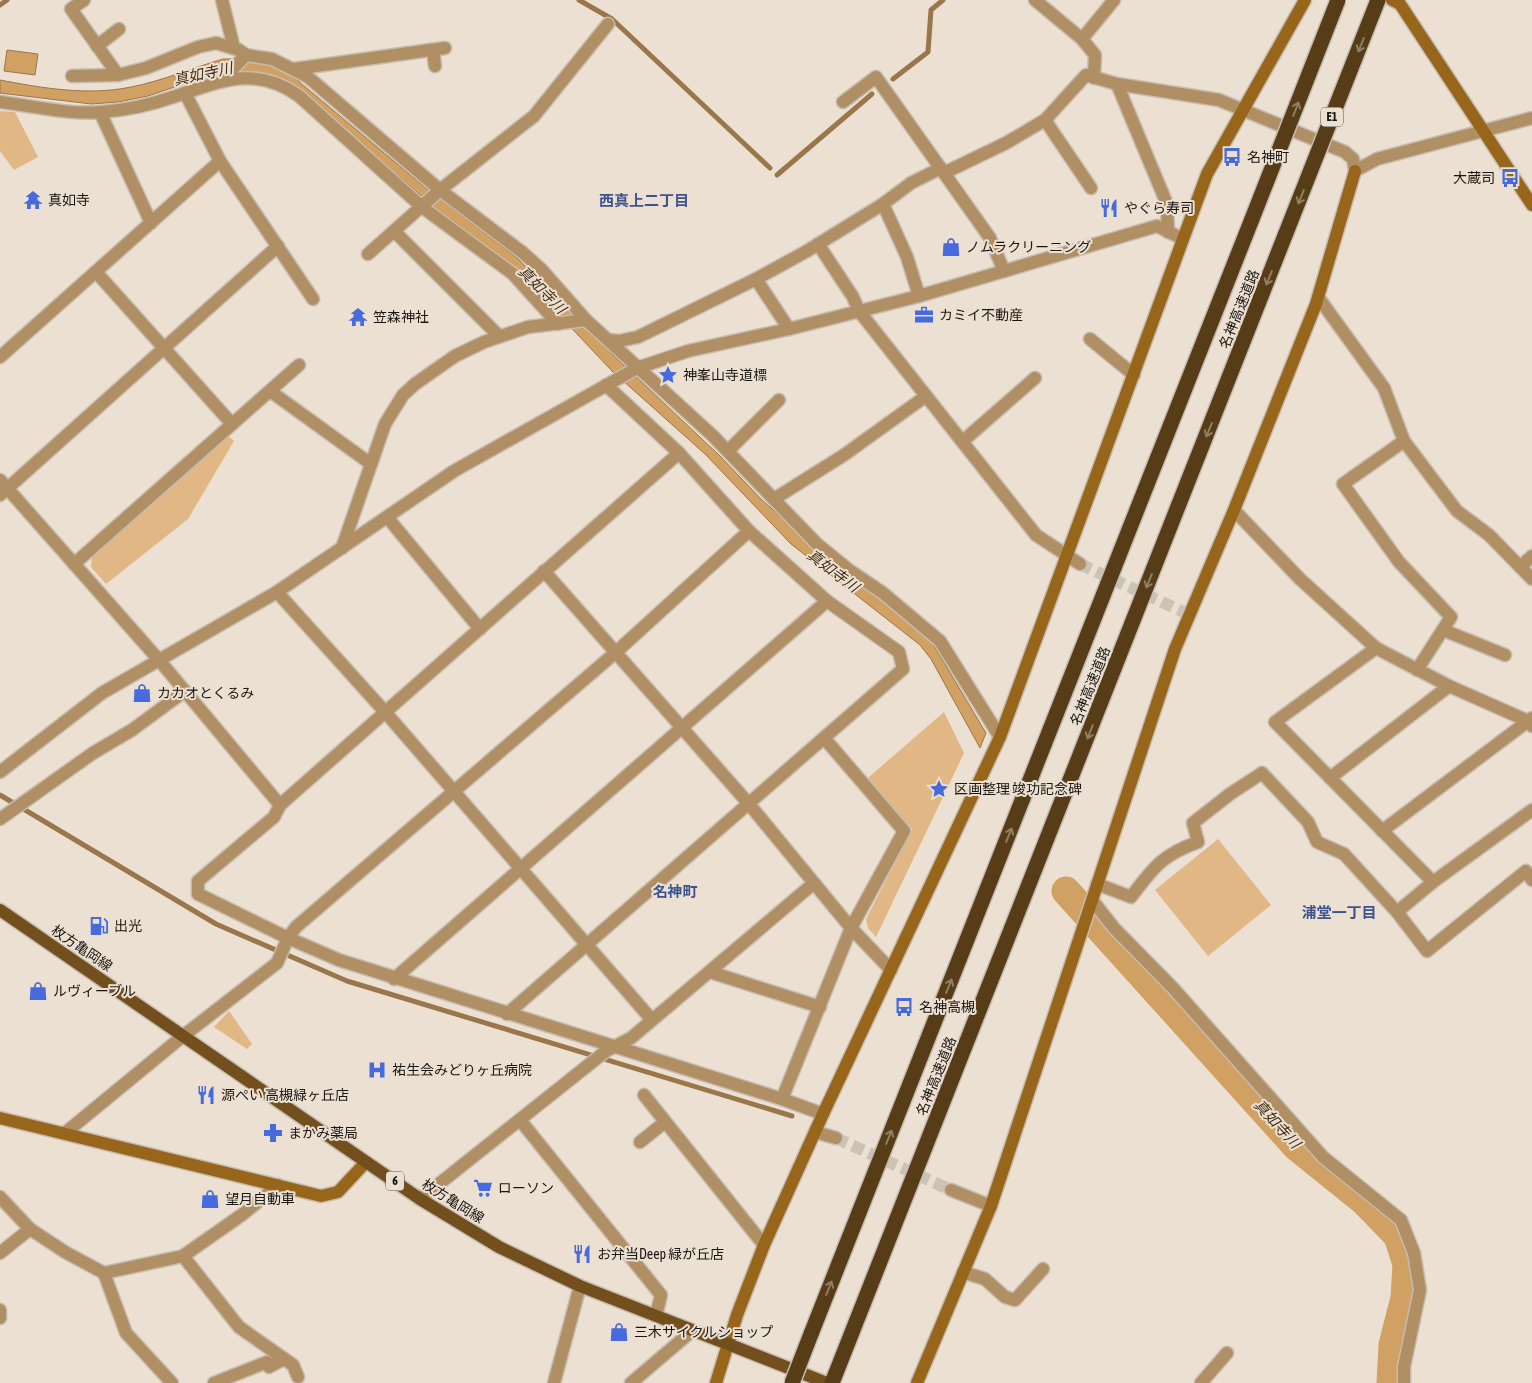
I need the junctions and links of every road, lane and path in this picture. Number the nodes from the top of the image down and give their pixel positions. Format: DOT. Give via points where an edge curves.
graph roads {
  1 [pos="84,0"];
  2 [pos="222,0"];
  3 [pos="1035,0"];
  4 [pos="1114,0"];
  5 [pos="1305,0"];
  6 [pos="1338,0"];
  7 [pos="1378,0"];
  8 [pos="1392,0"];
  9 [pos="608,24"];
  10 [pos="119,29"];
  11 [pos="1082,39"];
  12 [pos="97,46"];
  13 [pos="234,48"];
  14 [pos="244,57"];
  15 [pos="435,66"];
  16 [pos="294,69"];
  17 [pos="118,75"];
  18 [pos="72,76"];
  19 [pos="224,78"];
  20 [pos="1094,78"];
  21 [pos="1117,84"];
  22 [pos="185,93"];
  23 [pos="0,102"];
  24 [pos="843,102"];
  25 [pos="1243,110"];
  26 [pos="100,112"];
  27 [pos="1532,118"];
  28 [pos="1045,120"];
  29 [pos="1482,131"];
  30 [pos="220,161"];
  31 [pos="943,170"];
  32 [pos="1354,171"];
  33 [pos="1091,188"];
  34 [pos="438,192"];
  35 [pos="883,204"];
  36 [pos="424,205"];
  37 [pos="1532,205"];
  38 [pos="150,223"];
  39 [pos="394,232"];
  40 [pos="1168,232"];
  41 [pos="1183,239"];
  42 [pos="818,244"];
  43 [pos="278,246"];
  44 [pos="368,254"];
  45 [pos="1004,271"];
  46 [pos="96,272"];
  47 [pos="756,279"];
  48 [pos="919,296"];
  49 [pos="1318,297"];
  50 [pos="313,299"];
  51 [pos="859,311"];
  52 [pos="584,320"];
  53 [pos="560,323"];
  54 [pos="789,329"];
  55 [pos="500,336"];
  56 [pos="1090,339"];
  57 [pos="609,340"];
  58 [pos="163,349"];
  59 [pos="0,358"];
  60 [pos="299,365"];
  61 [pos="637,368"];
  62 [pos="1134,375"];
  63 [pos="1035,378"];
  64 [pos="606,385"];
  65 [pos="270,391"];
  66 [pos="926,396"];
  67 [pos="779,400"];
  68 [pos="232,424"];
  69 [pos="963,441"];
  70 [pos="1404,441"];
  71 [pos="728,451"];
  72 [pos="679,453"];
  73 [pos="371,464"];
  74 [pos="2,488"];
  75 [pos="774,499"];
  76 [pos="1234,510"];
  77 [pos="387,517"];
  78 [pos="749,531"];
  79 [pos="342,548"];
  80 [pos="1066,556"];
  81 [pos="1532,556"];
  82 [pos="74,564"];
  83 [pos="1080,564"];
  84 [pos="1520,567"];
  85 [pos="544,571"];
  86 [pos="1532,579"];
  87 [pos="277,592"];
  88 [pos="827,601"];
  89 [pos="480,628"];
  90 [pos="1443,630"];
  91 [pos="1376,648"];
  92 [pos="615,653"];
  93 [pos="1505,655"];
  94 [pos="159,660"];
  95 [pos="1417,670"];
  96 [pos="1449,686"];
  97 [pos="185,691"];
  98 [pos="386,713"];
  99 [pos="1531,722"];
  100 [pos="680,727"];
  101 [pos="1000,737"];
  102 [pos="826,738"];
  103 [pos="0,772"];
  104 [pos="1330,778"];
  105 [pos="453,791"];
  106 [pos="748,804"];
  107 [pos="280,805"];
  108 [pos="1532,810"];
  109 [pos="0,820"];
  110 [pos="1382,831"];
  111 [pos="520,868"];
  112 [pos="1532,880"];
  113 [pos="1433,882"];
  114 [pos="814,884"];
  115 [pos="1097,884"];
  116 [pos="1092,901"];
  117 [pos="0,910"];
  118 [pos="1397,912"];
  119 [pos="851,928"];
  120 [pos="286,943"];
  121 [pos="586,944"];
  122 [pos="891,970"];
  123 [pos="710,972"];
  124 [pos="394,979"];
  125 [pos="820,1007"];
  126 [pos="506,1014"];
  127 [pos="652,1020"];
  128 [pos="183,1036"];
  129 [pos="609,1049"];
  130 [pos="644,1095"];
  131 [pos="782,1099"];
  132 [pos="822,1114"];
  133 [pos="0,1118"];
  134 [pos="520,1120"];
  135 [pos="665,1122"];
  136 [pos="815,1132"];
  137 [pos="65,1133"];
  138 [pos="836,1138"];
  139 [pos="640,1142"];
  140 [pos="366,1162"];
  141 [pos="278,1186"];
  142 [pos="951,1190"];
  143 [pos="0,1197"];
  144 [pos="420,1199"];
  145 [pos="991,1206"];
  146 [pos="30,1229"];
  147 [pos="764,1245"];
  148 [pos="0,1253"];
  149 [pos="183,1256"];
  150 [pos="1043,1269"];
  151 [pos="964,1272"];
  152 [pos="104,1273"];
  153 [pos="580,1286"];
  154 [pos="0,1310"];
  155 [pos="656,1316"];
  156 [pos="0,1318"];
  157 [pos="692,1331"];
  158 [pos="728,1345"];
  159 [pos="1227,1353"];
  160 [pos="284,1359"];
  161 [pos="298,1377"];
  162 [pos="172,1383"];
  163 [pos="214,1383"];
  164 [pos="554,1383"];
  165 [pos="631,1383"];
  166 [pos="716,1383"];
  167 [pos="792,1383"];
  168 [pos="827,1383"];
  169 [pos="832,1383"];
  170 [pos="917,1383"];
  171 [pos="1201,1383"];
  172 [pos="1404,1383"];
  1 -- 12 [label="street" via="71,9"];
  2 -- 13 [label="street"];
  3 -- 11 [label="street"];
  4 -- 11 [label="street"];
  5 -- 25 [label="street"];
  167 -- 6 [label="highway, 名神高速道路, one-way, bridge"];
  7 -- 169 [label="highway, 名神高速道路 / E1, one-way, bridge"];
  8 -- 29 [label="street" via="1400,4"];
  9 -- 34 [label="street" via="534,116"];
  10 -- 12 [label="street"];
  11 -- 20 [label="street" via="1095,55"];
  12 -- 17 [label="street"];
  13 -- 14 [label="street"];
  13 -- 17 [label="street" via="216,43"];
  14 -- 16 [label="street" via="272,59"];
  14 -- 19 [label="street"];
  15 -- 16 [label="street" via="439,49"];
  16 -- 34 [label="street" via="314,82"];
  17 -- 18 [label="street"];
  19 -- 22 [label="street"];
  19 -- 36 [label="street" via="262,79 290,90"];
  20 -- 21 [label="street"];
  20 -- 28 [label="street" via="1086,75"];
  21 -- 25 [label="street" via="1219,100"];
  21 -- 40 [label="street" via="1168,204"];
  22 -- 26 [label="street" via="143,106"];
  22 -- 30 [label="street"];
  23 -- 26 [label="street"];
  24 -- 31 [label="street" via="876,77"];
  25 -- 32 [label="street" via="1345,152 1353,159"];
  25 -- 41 [label="street" via="1207,174"];
  26 -- 38 [label="street"];
  27 -- 29 [label="street"];
  28 -- 31 [label="street" via="1006,143"];
  28 -- 33 [label="street"];
  29 -- 32 [label="street" via="1377,159"];
  29 -- 37 [label="street"];
  30 -- 38 [label="street"];
  30 -- 43 [label="street"];
  31 -- 35 [label="street" via="911,182"];
  31 -- 45 [label="street" via="990,238"];
  32 -- 49 [label="street"];
  34 -- 36 [label="street"];
  34 -- 52 [label="street" via="541,268"];
  35 -- 42 [label="street"];
  35 -- 48 [label="street" via="907,257"];
  36 -- 39 [label="street"];
  36 -- 53 [label="street" via="504,266"];
  38 -- 46 [label="street"];
  39 -- 44 [label="street"];
  39 -- 55 [label="street"];
  40 -- 41 [label="street"];
  40 -- 45 [label="street" via="1157,226"];
  41 -- 62 [label="street"];
  42 -- 47 [label="street"];
  42 -- 51 [label="street"];
  43 -- 50 [label="street"];
  43 -- 58 [label="street"];
  45 -- 48 [label="street"];
  46 -- 58 [label="street"];
  46 -- 59 [label="street"];
  47 -- 54 [label="street"];
  47 -- 57 [label="street" via="638,337"];
  48 -- 51 [label="street"];
  49 -- 70 [label="street" via="1384,388"];
  49 -- 76 [label="street"];
  51 -- 54 [label="street"];
  51 -- 66 [label="street"];
  52 -- 53 [label="street"];
  52 -- 57 [label="street"];
  53 -- 55 [label="street" via="528,327"];
  54 -- 61 [label="street" via="688,351"];
  55 -- 73 [label="street" via="441,364 403,395 385,424"];
  56 -- 62 [label="street"];
  57 -- 61 [label="street"];
  58 -- 68 [label="street"];
  58 -- 74 [label="street"];
  60 -- 65 [label="street"];
  61 -- 64 [label="street"];
  61 -- 71 [label="street"];
  62 -- 80 [label="street"];
  63 -- 69 [label="street"];
  64 -- 72 [label="street"];
  64 -- 77 [label="street" via="454,470"];
  65 -- 68 [label="street"];
  65 -- 73 [label="street"];
  66 -- 69 [label="street"];
  66 -- 75 [label="street"];
  67 -- 71 [label="street"];
  68 -- 82 [label="street"];
  69 -- 80 [label="street" via="1036,535"];
  70 -- 84 [label="street" via="1457,511 1489,535"];
  70 -- 90 [label="street" via="1343,484 1399,562 1451,617"];
  71 -- 75 [label="street"];
  72 -- 78 [label="street"];
  72 -- 85 [label="street"];
  73 -- 79 [label="street"];
  74 -- 82 [label="street"];
  75 -- 101 [label="street" via="817,544 940,641"];
  76 -- 91 [label="street" via="1300,579"];
  76 -- 115 [label="street" via="1175,649"];
  77 -- 79 [label="street"];
  77 -- 89 [label="street"];
  78 -- 88 [label="street"];
  78 -- 92 [label="street"];
  79 -- 87 [label="street"];
  80 -- 83 [label="street"];
  80 -- 101 [label="street"];
  81 -- 84 [label="street"];
  82 -- 94 [label="street"];
  84 -- 86 [label="street"];
  85 -- 89 [label="street"];
  85 -- 92 [label="street"];
  87 -- 94 [label="street"];
  87 -- 98 [label="street"];
  88 -- 100 [label="street"];
  88 -- 102 [label="street" via="899,652 903,669"];
  89 -- 98 [label="street"];
  90 -- 93 [label="street"];
  90 -- 95 [label="street"];
  91 -- 95 [label="street"];
  91 -- 104 [label="street" via="1275,722"];
  92 -- 100 [label="street"];
  92 -- 105 [label="street"];
  94 -- 97 [label="street"];
  94 -- 103 [label="street" via="102,693"];
  95 -- 96 [label="street"];
  96 -- 99 [label="street"];
  96 -- 104 [label="street"];
  97 -- 107 [label="street"];
  97 -- 109 [label="street"];
  98 -- 105 [label="street"];
  98 -- 107 [label="street"];
  99 -- 110 [label="street"];
  100 -- 106 [label="street"];
  100 -- 111 [label="street"];
  101 -- 122 [label="street"];
  102 -- 106 [label="street"];
  102 -- 119 [label="street" via="904,831"];
  104 -- 110 [label="street"];
  105 -- 111 [label="street"];
  105 -- 120 [label="street" via="296,928"];
  106 -- 114 [label="street"];
  106 -- 121 [label="street"];
  107 -- 120 [label="street" via="274,817 198,881 198,894 218,910"];
  108 -- 113 [label="street"];
  110 -- 113 [label="street"];
  111 -- 121 [label="street"];
  111 -- 124 [label="street"];
  112 -- 118 [label="street" via="1526,871 1427,952"];
  113 -- 118 [label="street"];
  114 -- 119 [label="street"];
  114 -- 123 [label="street"];
  115 -- 116 [label="street"];
  115 -- 118 [label="street" via="1131,896 1155,865 1176,850 1198,842 1193,823 1262,773 1308,822 1317,842 1344,854"];
  116 -- 145 [label="street"];
  116 -- 172 [label="street" via="1323,1157 1401,1220 1414,1253 1420,1290 1404,1367"];
  117 -- 128 [label="main road, 枚方亀岡線 / 6"];
  119 -- 122 [label="street"];
  119 -- 125 [label="street"];
  120 -- 124 [label="street"];
  120 -- 128 [label="street" via="277,963"];
  121 -- 126 [label="street"];
  121 -- 127 [label="street"];
  122 -- 132 [label="street"];
  123 -- 125 [label="street"];
  123 -- 127 [label="street"];
  124 -- 126 [label="street"];
  125 -- 131 [label="street"];
  126 -- 129 [label="street"];
  127 -- 129 [label="street" via="631,1038"];
  128 -- 137 [label="street"];
  128 -- 140 [label="main road, 枚方亀岡線 / 6"];
  129 -- 131 [label="street"];
  129 -- 134 [label="street"];
  130 -- 135 [label="street"];
  131 -- 132 [label="street"];
  132 -- 136 [label="street"];
  133 -- 137 [label="street"];
  134 -- 144 [label="street"];
  134 -- 155 [label="street" via="660,1294"];
  135 -- 139 [label="street"];
  135 -- 147 [label="street"];
  136 -- 138 [label="street"];
  136 -- 147 [label="street"];
  137 -- 141 [label="street"];
  140 -- 141 [label="street" via="338,1192 321,1196"];
  140 -- 144 [label="main road, 枚方亀岡線 / 6"];
  141 -- 149 [label="street"];
  142 -- 145 [label="street"];
  143 -- 146 [label="street"];
  144 -- 153 [label="main road, 枚方亀岡線 / 6" via="499,1247"];
  145 -- 151 [label="street"];
  146 -- 148 [label="street"];
  146 -- 152 [label="street"];
  147 -- 158 [label="street"];
  149 -- 152 [label="street"];
  149 -- 160 [label="street" via="239,1327"];
  150 -- 151 [label="street" via="1015,1300 1006,1297 986,1279"];
  151 -- 170 [label="street"];
  152 -- 162 [label="street" via="126,1333"];
  153 -- 155 [label="main road, 枚方亀岡線 / 6"];
  153 -- 164 [label="street"];
  154 -- 156 [label="street"];
  155 -- 157 [label="main road, 枚方亀岡線 / 6"];
  157 -- 158 [label="main road, 枚方亀岡線 / 6"];
  157 -- 165 [label="street"];
  158 -- 166 [label="street"];
  158 -- 168 [label="main road, 枚方亀岡線 / 6"];
  159 -- 171 [label="street"];
  160 -- 161 [label="street" via="293,1366"];
  160 -- 163 [label="street" via="269,1367 267,1362"];
}
